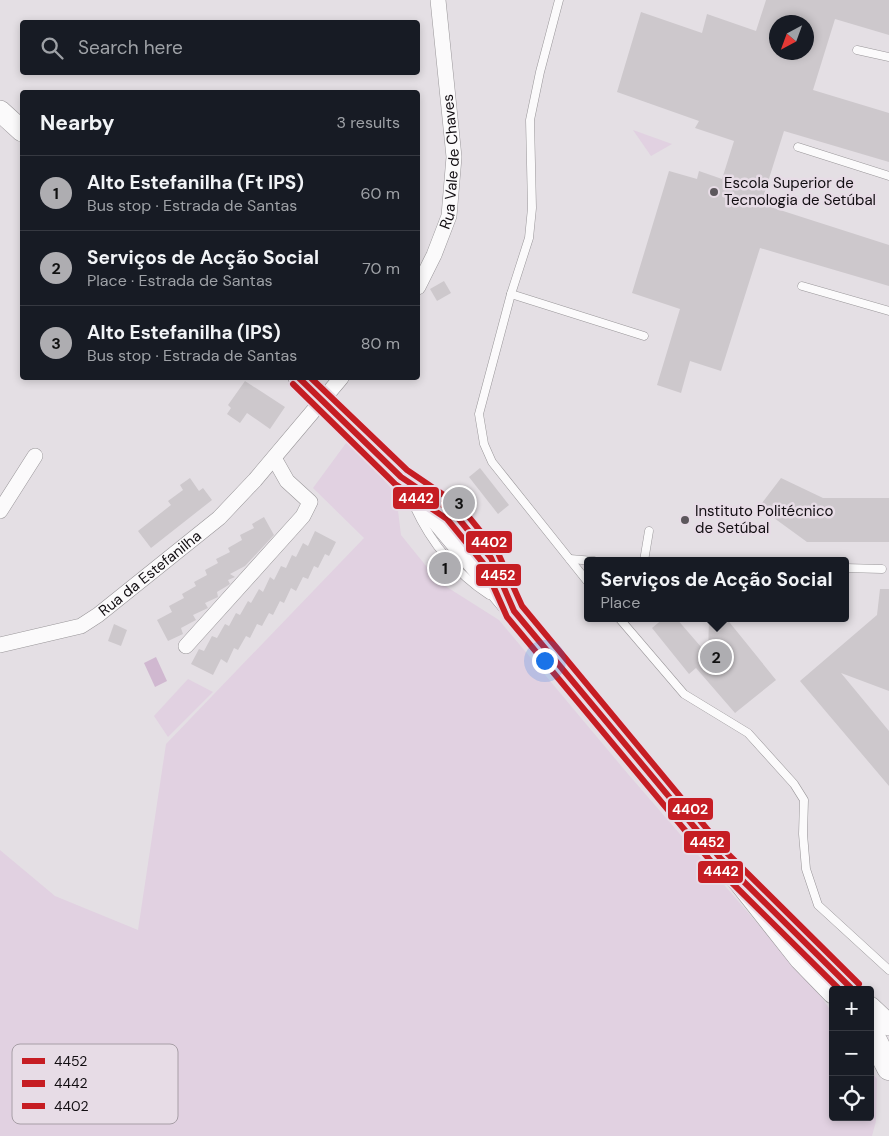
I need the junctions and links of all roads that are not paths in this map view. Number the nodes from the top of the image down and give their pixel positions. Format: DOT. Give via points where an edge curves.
graph roads {
  1 [pos="438,0"];
  2 [pos="559,0"];
  3 [pos="857,50"];
  4 [pos="889,57"];
  5 [pos="0,110"];
  6 [pos="20,129"];
  7 [pos="798,147"];
  8 [pos="889,176"];
  9 [pos="420,283"];
  10 [pos="802,286"];
  11 [pos="511,294"];
  12 [pos="889,310"];
  13 [pos="644,336"];
  14 [pos="301,380"];
  15 [pos="339,380"];
  16 [pos="324,399"];
  17 [pos="35,456"];
  18 [pos="274,458"];
  19 [pos="0,511"];
  20 [pos="649,531"];
  21 [pos="645,557"];
  22 [pos="570,559"];
  23 [pos="584,560"];
  24 [pos="849,568"];
  25 [pos="882,569"];
  26 [pos="584,577"];
  27 [pos="622,622"];
  28 [pos="0,645"];
  29 [pos="186,646"];
  30 [pos="721,859"];
  31 [pos="889,970"];
  32 [pos="849,986"];
  33 [pos="829,989"];
  34 [pos="874,1010"];
  35 [pos="889,1025"];
  36 [pos="874,1035"];
  37 [pos="874,1039"];
  38 [pos="889,1049"];
  39 [pos="889,1068"];
  1 -- 9 [label="street, Rua Vale de Chaves" via="454,157 449,216"];
  2 -- 11 [label="lane" via="530,120 530,238"];
  3 -- 4 [label="lane"];
  5 -- 6 [label="main road"];
  7 -- 8 [label="lane"];
  10 -- 12 [label="lane"];
  11 -- 13 [label="lane"];
  11 -- 22 [label="lane" via="479,414 484,444 492,462"];
  14 -- 16 [label="main road"];
  15 -- 16 [label="street"];
  16 -- 18 [label="street, Rua da Estefanilha"];
  16 -- 30 [label="main road" via="401,477"];
  17 -- 19 [label="street"];
  18 -- 28 [label="street, Rua da Estefanilha" via="219,518 98,615 81,626"];
  18 -- 29 [label="street" via="287,481 310,502 303,516"];
  20 -- 21 [label="lane"];
  22 -- 23 [label="lane"];
  22 -- 26 [label="lane"];
  24 -- 25 [label="lane"];
  27 -- 31 [label="lane" via="684,694 748,733 794,784 804,800 806,869 818,904"];
  30 -- 32 [label="main road"];
  30 -- 33 [label="main road" via="800,959"];
  34 -- 35 [label="main road"];
  36 -- 38 [label="main road"];
  37 -- 39 [label="main road"];
}
